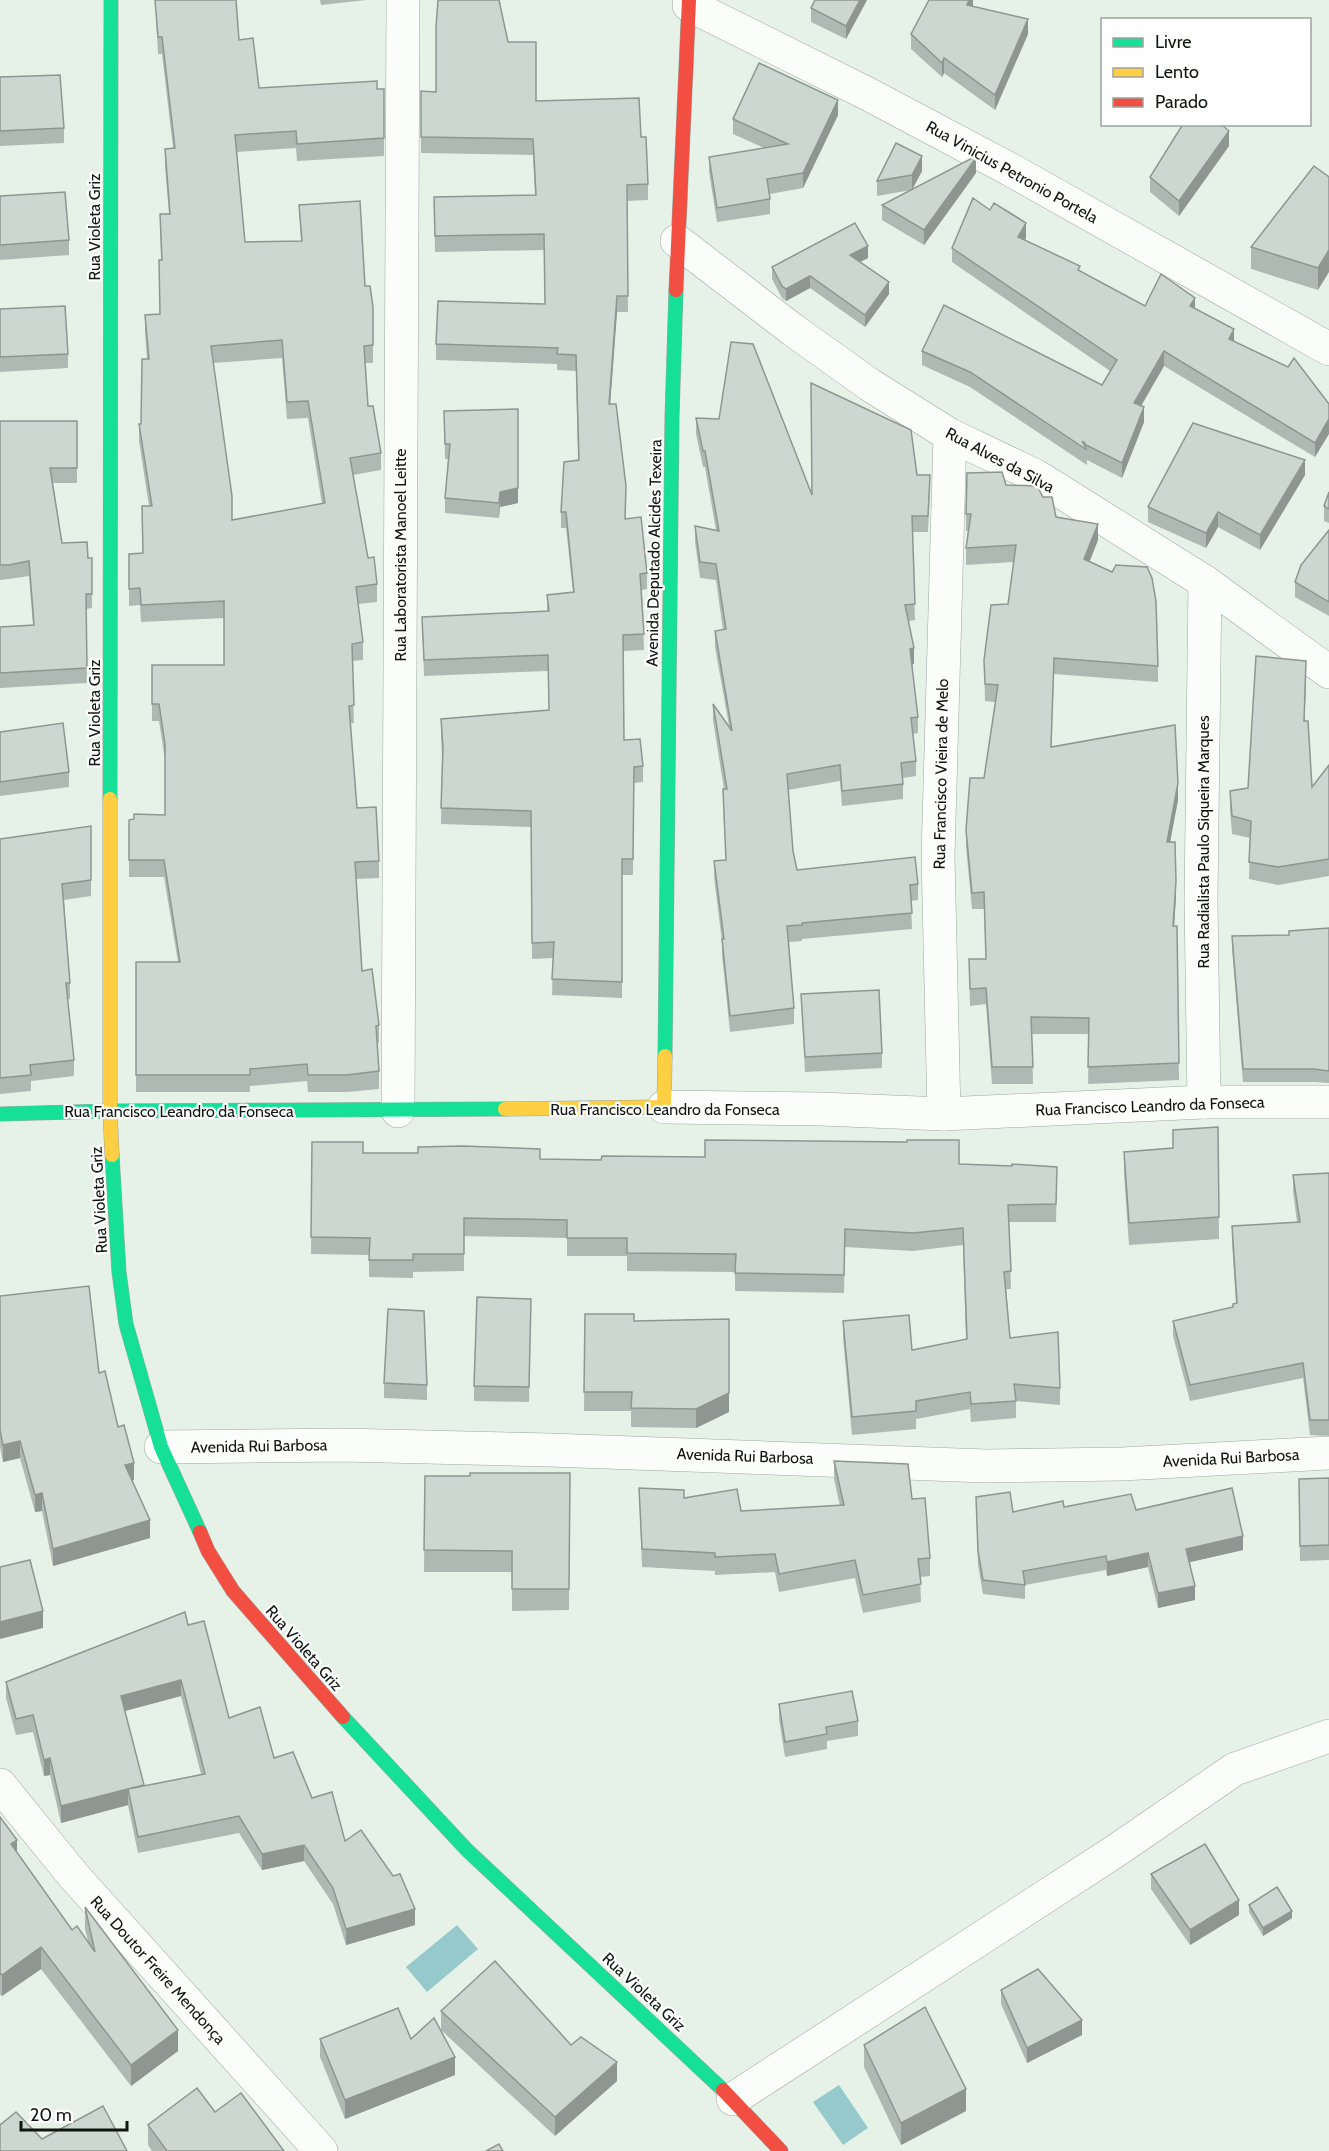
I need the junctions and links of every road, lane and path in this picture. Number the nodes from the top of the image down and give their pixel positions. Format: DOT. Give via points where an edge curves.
graph roads {
  1 [pos="111,0"];
  2 [pos="403,0"];
  3 [pos="689,2"];
  4 [pos="677,241"];
  5 [pos="1329,349"];
  6 [pos="950,435"];
  7 [pos="1205,582"];
  8 [pos="1329,672"];
  9 [pos="1204,1102"];
  10 [pos="1329,1102"];
  11 [pos="664,1107"];
  12 [pos="110,1111"];
  13 [pos="398,1111"];
  14 [pos="0,1114"];
  15 [pos="944,1114"];
  16 [pos="161,1447"];
  17 [pos="1329,1453"];
  18 [pos="1329,1736"];
  19 [pos="0,1785"];
  20 [pos="734,2098"];
  21 [pos="321,2151"];
  22 [pos="781,2151"];
  1 -- 12 [label="street, Rua Violeta Griz"];
  2 -- 13 [label="street, Rua Laboratorista Manoel Leitte"];
  3 -- 4 [label="street, Avenida Deputado Alcides Texeira"];
  3 -- 5 [label="street, Rua Vinicius Petronio Portela" via="1011,170"];
  4 -- 6 [label="street, Rua Alves da Silva" via="812,344"];
  4 -- 11 [label="street, Avenida Deputado Alcides Texeira"];
  6 -- 7 [label="street, Rua Alves da Silva" via="1036,476"];
  6 -- 15 [label="street, Rua Francisco Vieira de Melo" via="938,855"];
  7 -- 8 [label="street, Rua Alves da Silva"];
  7 -- 9 [label="street, Rua Radialista Paulo Siqueira Marques" via="1201,901"];
  9 -- 10 [label="street, Rua Francisco Leandro da Fonseca"];
  9 -- 15 [label="street, Rua Francisco Leandro da Fonseca"];
  11 -- 13 [label="street, Rua Francisco Leandro da Fonseca"];
  11 -- 15 [label="street, Rua Francisco Leandro da Fonseca"];
  12 -- 13 [label="street, Rua Francisco Leandro da Fonseca"];
  12 -- 14 [label="street, Rua Francisco Leandro da Fonseca"];
  12 -- 16 [label="street, Rua Violeta Griz" via="119,1272 126,1324"];
  16 -- 17 [label="street, Avenida Rui Barbosa" via="342,1445 986,1466 1122,1464"];
  16 -- 20 [label="street, Rua Violeta Griz" via="208,1551 233,1591 287,1655 467,1850"];
  18 -- 20 [label="street" via="1235,1769"];
  19 -- 21 [label="street, Rua Doutor Freire Mendonça" via="73,1875"];
  20 -- 22 [label="street, Rua Violeta Griz"];
}
